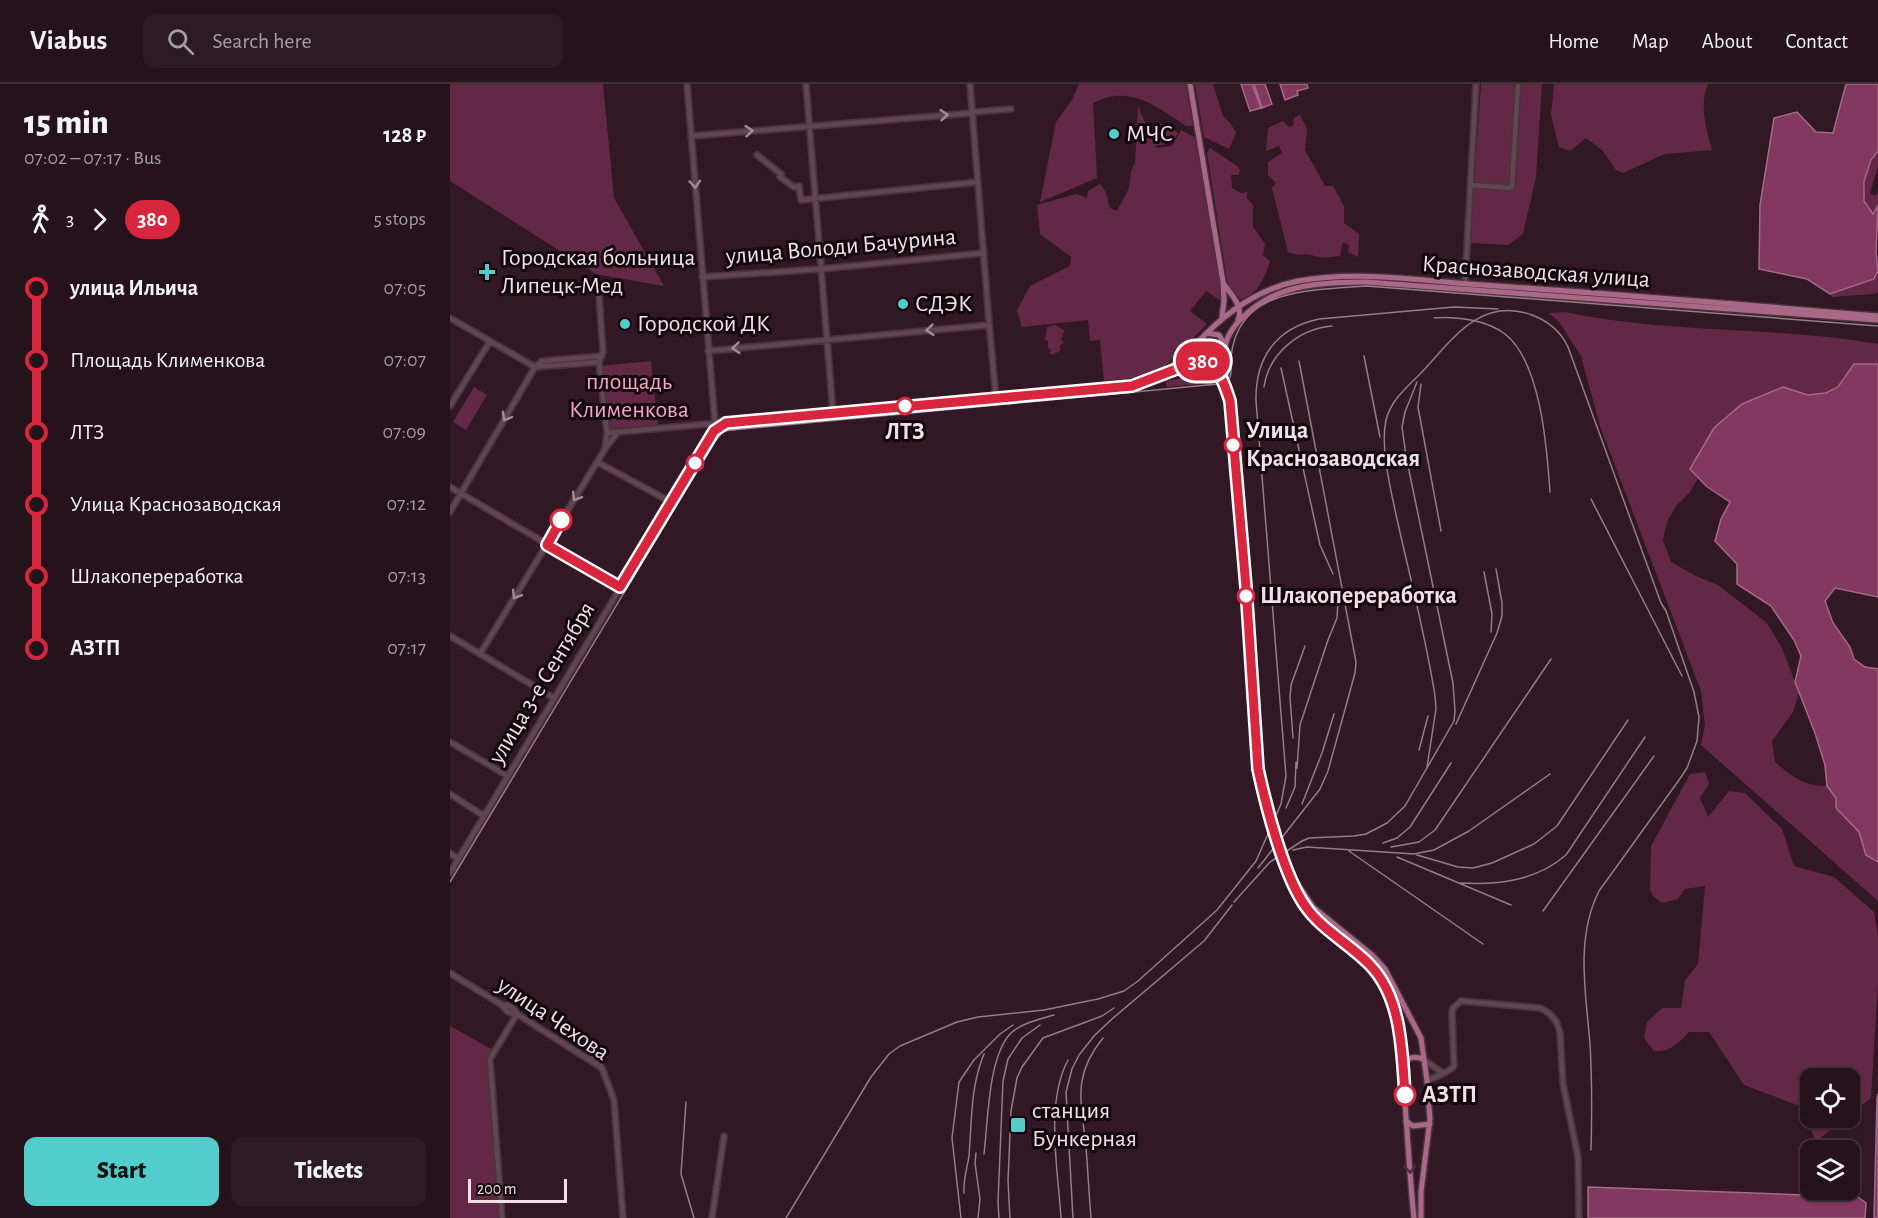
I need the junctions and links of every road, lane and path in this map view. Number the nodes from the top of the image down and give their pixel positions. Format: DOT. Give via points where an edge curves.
graph roads {
  1 [pos="688,84"];
  2 [pos="806,84"];
  3 [pos="970,84"];
  4 [pos="1190,84"];
  5 [pos="1476,84"];
  6 [pos="1518,84"];
  7 [pos="1011,109"];
  8 [pos="973,112"];
  9 [pos="809,126"];
  10 [pos="691,136"];
  11 [pos="757,155"];
  12 [pos="978,182"];
  13 [pos="1471,185"];
  14 [pos="815,199"];
  15 [pos="984,253"];
  16 [pos="821,269"];
  17 [pos="702,277"];
  18 [pos="1223,282"];
  19 [pos="1464,287"];
  20 [pos="596,290"];
  21 [pos="1239,306"];
  22 [pos="450,318"];
  23 [pos="1878,318"];
  24 [pos="1221,319"];
  25 [pos="1237,323"];
  26 [pos="989,325"];
  27 [pos="1207,333"];
  28 [pos="827,339"];
  29 [pos="490,341"];
  30 [pos="1198,342"];
  31 [pos="1225,347"];
  32 [pos="708,351"];
  33 [pos="602,356"];
  34 [pos="582,357"];
  35 [pos="1208,360"];
  36 [pos="599,362"];
  37 [pos="553,363"];
  38 [pos="582,363"];
  39 [pos="536,367"];
  40 [pos="1178,369"];
  41 [pos="1218,372"];
  42 [pos="1161,375"];
  43 [pos="996,398"];
  44 [pos="1230,401"];
  45 [pos="450,406"];
  46 [pos="832,413"];
  47 [pos="715,423"];
  48 [pos="726,423"];
  49 [pos="708,424"];
  50 [pos="714,431"];
  51 [pos="618,432"];
  52 [pos="607,433"];
  53 [pos="605,449"];
  54 [pos="597,462"];
  55 [pos="450,487"];
  56 [pos="461,494"];
  57 [pos="671,502"];
  58 [pos="450,512"];
  59 [pos="547,545"];
  60 [pos="620,587"];
  61 [pos="450,636"];
  62 [pos="480,654"];
  63 [pos="554,698"];
  64 [pos="450,741"];
  65 [pos="508,776"];
  66 [pos="450,794"];
  67 [pos="484,816"];
  68 [pos="450,853"];
  69 [pos="458,859"];
  70 [pos="1288,870"];
  71 [pos="450,873"];
  72 [pos="450,973"];
  73 [pos="517,1014"];
  74 [pos="1424,1060"];
  75 [pos="1402,1063"];
  76 [pos="1443,1073"];
  77 [pos="1427,1081"];
  78 [pos="1406,1121"];
  79 [pos="1430,1124"];
  80 [pos="724,1136"];
  81 [pos="502,1218"];
  82 [pos="623,1218"];
  83 [pos="712,1218"];
  84 [pos="1414,1218"];
  85 [pos="1421,1218"];
  86 [pos="1580,1218"];
  1 -- 10 [label="street"];
  2 -- 9 [label="street"];
  3 -- 8 [label="street"];
  4 -- 18 [label="main road"];
  5 -- 13 [label="street"];
  6 -- 13 [label="street" via="1512,186"];
  7 -- 8 [label="street"];
  9 -- 8 [label="street, one-way"];
  8 -- 12 [label="street"];
  10 -- 9 [label="street, one-way"];
  9 -- 14 [label="street"];
  10 -- 17 [label="street, one-way"];
  11 -- 14 [label="street" via="780,177 794,187 799,186 801,200"];
  12 -- 14 [label="street"];
  12 -- 15 [label="street"];
  13 -- 19 [label="street"];
  14 -- 16 [label="street"];
  15 -- 16 [label="street, улица Володи Бачурина"];
  15 -- 26 [label="street"];
  16 -- 17 [label="street, улица Володи Бачурина"];
  16 -- 28 [label="street"];
  17 -- 32 [label="street"];
  18 -- 21 [label="main road"];
  18 -- 24 [label="main road"];
  19 -- 21 [label="main road, Краснозаводская улица" via="1327,277 1280,286"];
  19 -- 23 [label="main road, Краснозаводская улица"];
  19 -- 25 [label="main road, Краснозаводская улица" via="1366,282 1313,285 1262,301"];
  20 -- 33 [label="street"];
  21 -- 24 [label="main road, Краснозаводская улица"];
  21 -- 25 [label="main road"];
  22 -- 29 [label="street"];
  24 -- 27 [label="main road, Краснозаводская улица"];
  25 -- 31 [label="main road, Краснозаводская улица"];
  26 -- 28 [label="street, one-way"];
  26 -- 43 [label="street"];
  27 -- 30 [label="main road"];
  27 -- 31 [label="main road" via="1219,335"];
  28 -- 32 [label="street, one-way"];
  28 -- 46 [label="street"];
  29 -- 39 [label="street"];
  29 -- 45 [label="street"];
  30 -- 35 [label="main road" via="1199,351"];
  30 -- 42 [label="street"];
  31 -- 35 [label="street"];
  31 -- 44 [label="main road"];
  32 -- 47 [label="street"];
  33 -- 34 [label="street"];
  33 -- 36 [label="street"];
  34 -- 37 [label="street"];
  34 -- 38 [label="street"];
  35 -- 40 [label="street"];
  35 -- 41 [label="main road"];
  36 -- 38 [label="street"];
  36 -- 52 [label="street"];
  37 -- 38 [label="street"];
  37 -- 39 [label="street" via="542,361"];
  39 -- 56 [label="street, one-way"];
  40 -- 41 [label="main road" via="1205,366"];
  40 -- 42 [label="street"];
  41 -- 44 [label="main road"];
  42 -- 43 [label="street" via="1132,386"];
  43 -- 46 [label="street"];
  44 -- 70 [label="main road, bridge" via="1258,769"];
  46 -- 48 [label="street"];
  47 -- 48 [label="street"];
  47 -- 49 [label="street"];
  48 -- 50 [label="street, улица 3-е Сентября"];
  49 -- 50 [label="street"];
  49 -- 51 [label="street"];
  50 -- 57 [label="street, улица 3-е Сентября"];
  51 -- 52 [label="street"];
  51 -- 53 [label="street"];
  52 -- 53 [label="street"];
  53 -- 54 [label="street"];
  54 -- 57 [label="street"];
  54 -- 59 [label="street, one-way"];
  55 -- 56 [label="street"];
  56 -- 58 [label="street"];
  56 -- 59 [label="street"];
  57 -- 60 [label="street, улица 3-е Сентября"];
  59 -- 60 [label="street"];
  59 -- 62 [label="street, one-way"];
  60 -- 63 [label="street, улица 3-е Сентября"];
  61 -- 62 [label="street"];
  62 -- 63 [label="street"];
  63 -- 65 [label="street, улица 3-е Сентября"];
  64 -- 65 [label="street"];
  65 -- 67 [label="street, улица 3-е Сентября"];
  66 -- 67 [label="street"];
  67 -- 69 [label="street, улица 3-е Сентября"];
  68 -- 69 [label="street"];
  69 -- 71 [label="street, улица 3-е Сентября"];
  70 -- 74 [label="main road" via="1313,906 1385,969 1420,1038"];
  70 -- 75 [label="main road" via="1310,912 1383,981 1398,1024"];
  72 -- 73 [label="street, улица Чехова"];
  73 -- 81 [label="street" via="490,1059"];
  73 -- 82 [label="street, улица Чехова" via="602,1068 614,1100"];
  74 -- 75 [label="main road" via="1417,1057"];
  74 -- 76 [label="street"];
  74 -- 77 [label="main road"];
  75 -- 78 [label="main road"];
  76 -- 77 [label="street"];
  76 -- 86 [label="street" via="1454,1066 1452,1013 1461,1002 1540,1008 1550,1013 1561,1038 1563,1084 1578,1157"];
  77 -- 79 [label="main road"];
  78 -- 79 [label="main road" via="1413,1126"];
  78 -- 84 [label="main road, one-way"];
  79 -- 85 [label="main road"];
  80 -- 83 [label="street"];
}
